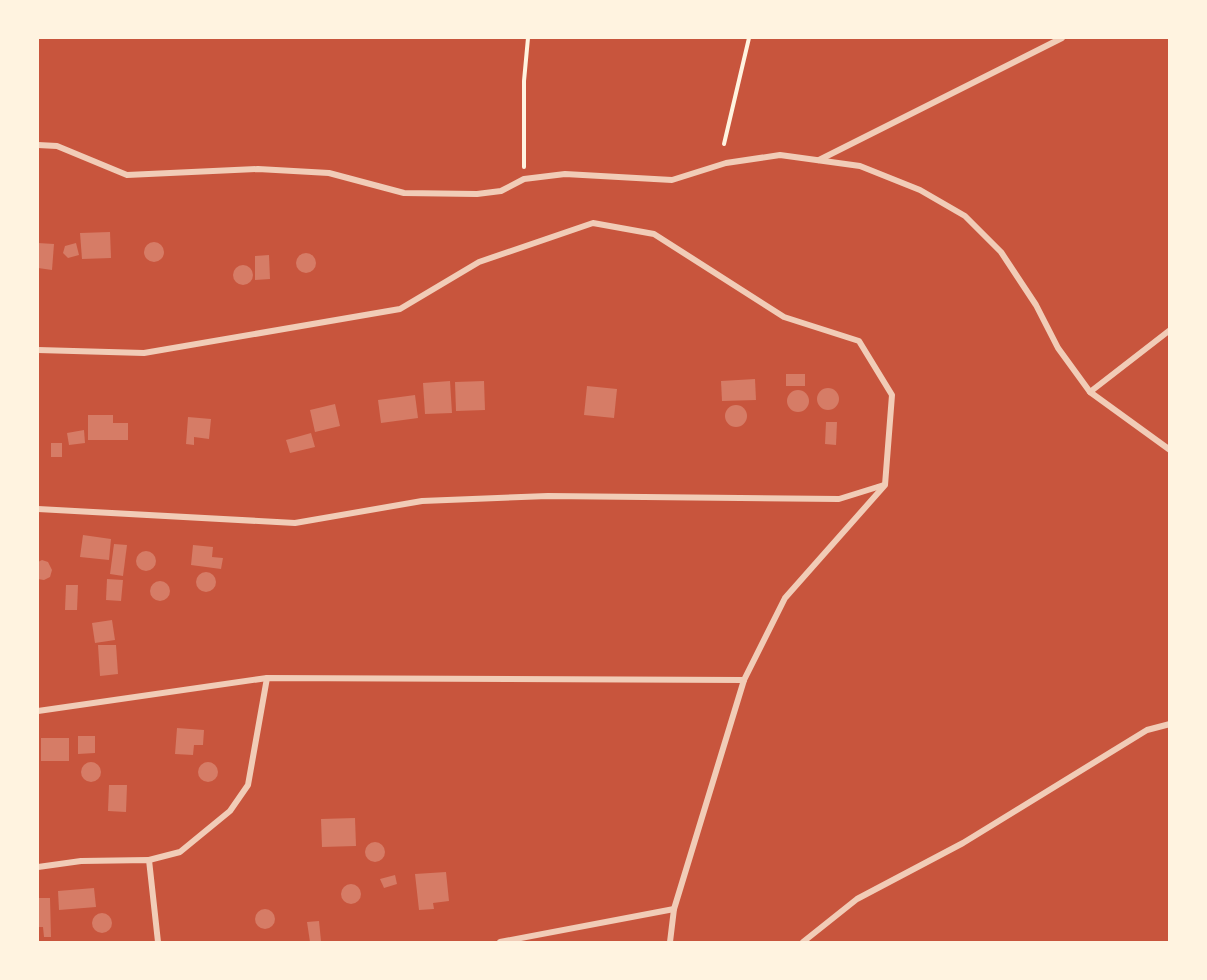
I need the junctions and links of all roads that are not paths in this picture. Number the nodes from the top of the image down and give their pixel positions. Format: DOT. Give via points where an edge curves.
graph roads {
  1 [pos="1062,38"];
  2 [pos="38,145"];
  3 [pos="819,160"];
  4 [pos="1170,330"];
  5 [pos="38,350"];
  6 [pos="1090,392"];
  7 [pos="1170,450"];
  8 [pos="885,485"];
  9 [pos="38,509"];
  10 [pos="267,678"];
  11 [pos="744,680"];
  12 [pos="38,711"];
  13 [pos="1170,724"];
  14 [pos="149,860"];
  15 [pos="38,867"];
  16 [pos="674,909"];
  17 [pos="158,942"];
  18 [pos="500,942"];
  19 [pos="670,942"];
  20 [pos="803,942"];
  1 -- 3 [label="street"];
  2 -- 3 [label="street" via="57,146 127,175 258,169 329,172 404,193 501,191 524,179 565,174 672,180 726,164 780,155"];
  3 -- 6 [label="street" via="860,166 920,190 965,216 1001,252 1036,304 1058,348"];
  4 -- 6 [label="street"];
  5 -- 8 [label="street" via="144,353 400,309 479,262 593,223 654,234 784,317 859,341 891,395"];
  6 -- 7 [label="street"];
  8 -- 9 [label="street" via="839,499 548,496 422,501 295,523"];
  8 -- 11 [label="street" via="785,598"];
  10 -- 11 [label="street"];
  10 -- 12 [label="street"];
  10 -- 14 [label="street" via="248,785 230,811 180,852"];
  11 -- 16 [label="street"];
  13 -- 20 [label="street" via="1147,730 963,843 857,899"];
  14 -- 15 [label="street" via="81,861"];
  14 -- 17 [label="street"];
  16 -- 18 [label="street"];
  16 -- 19 [label="street"];
}
